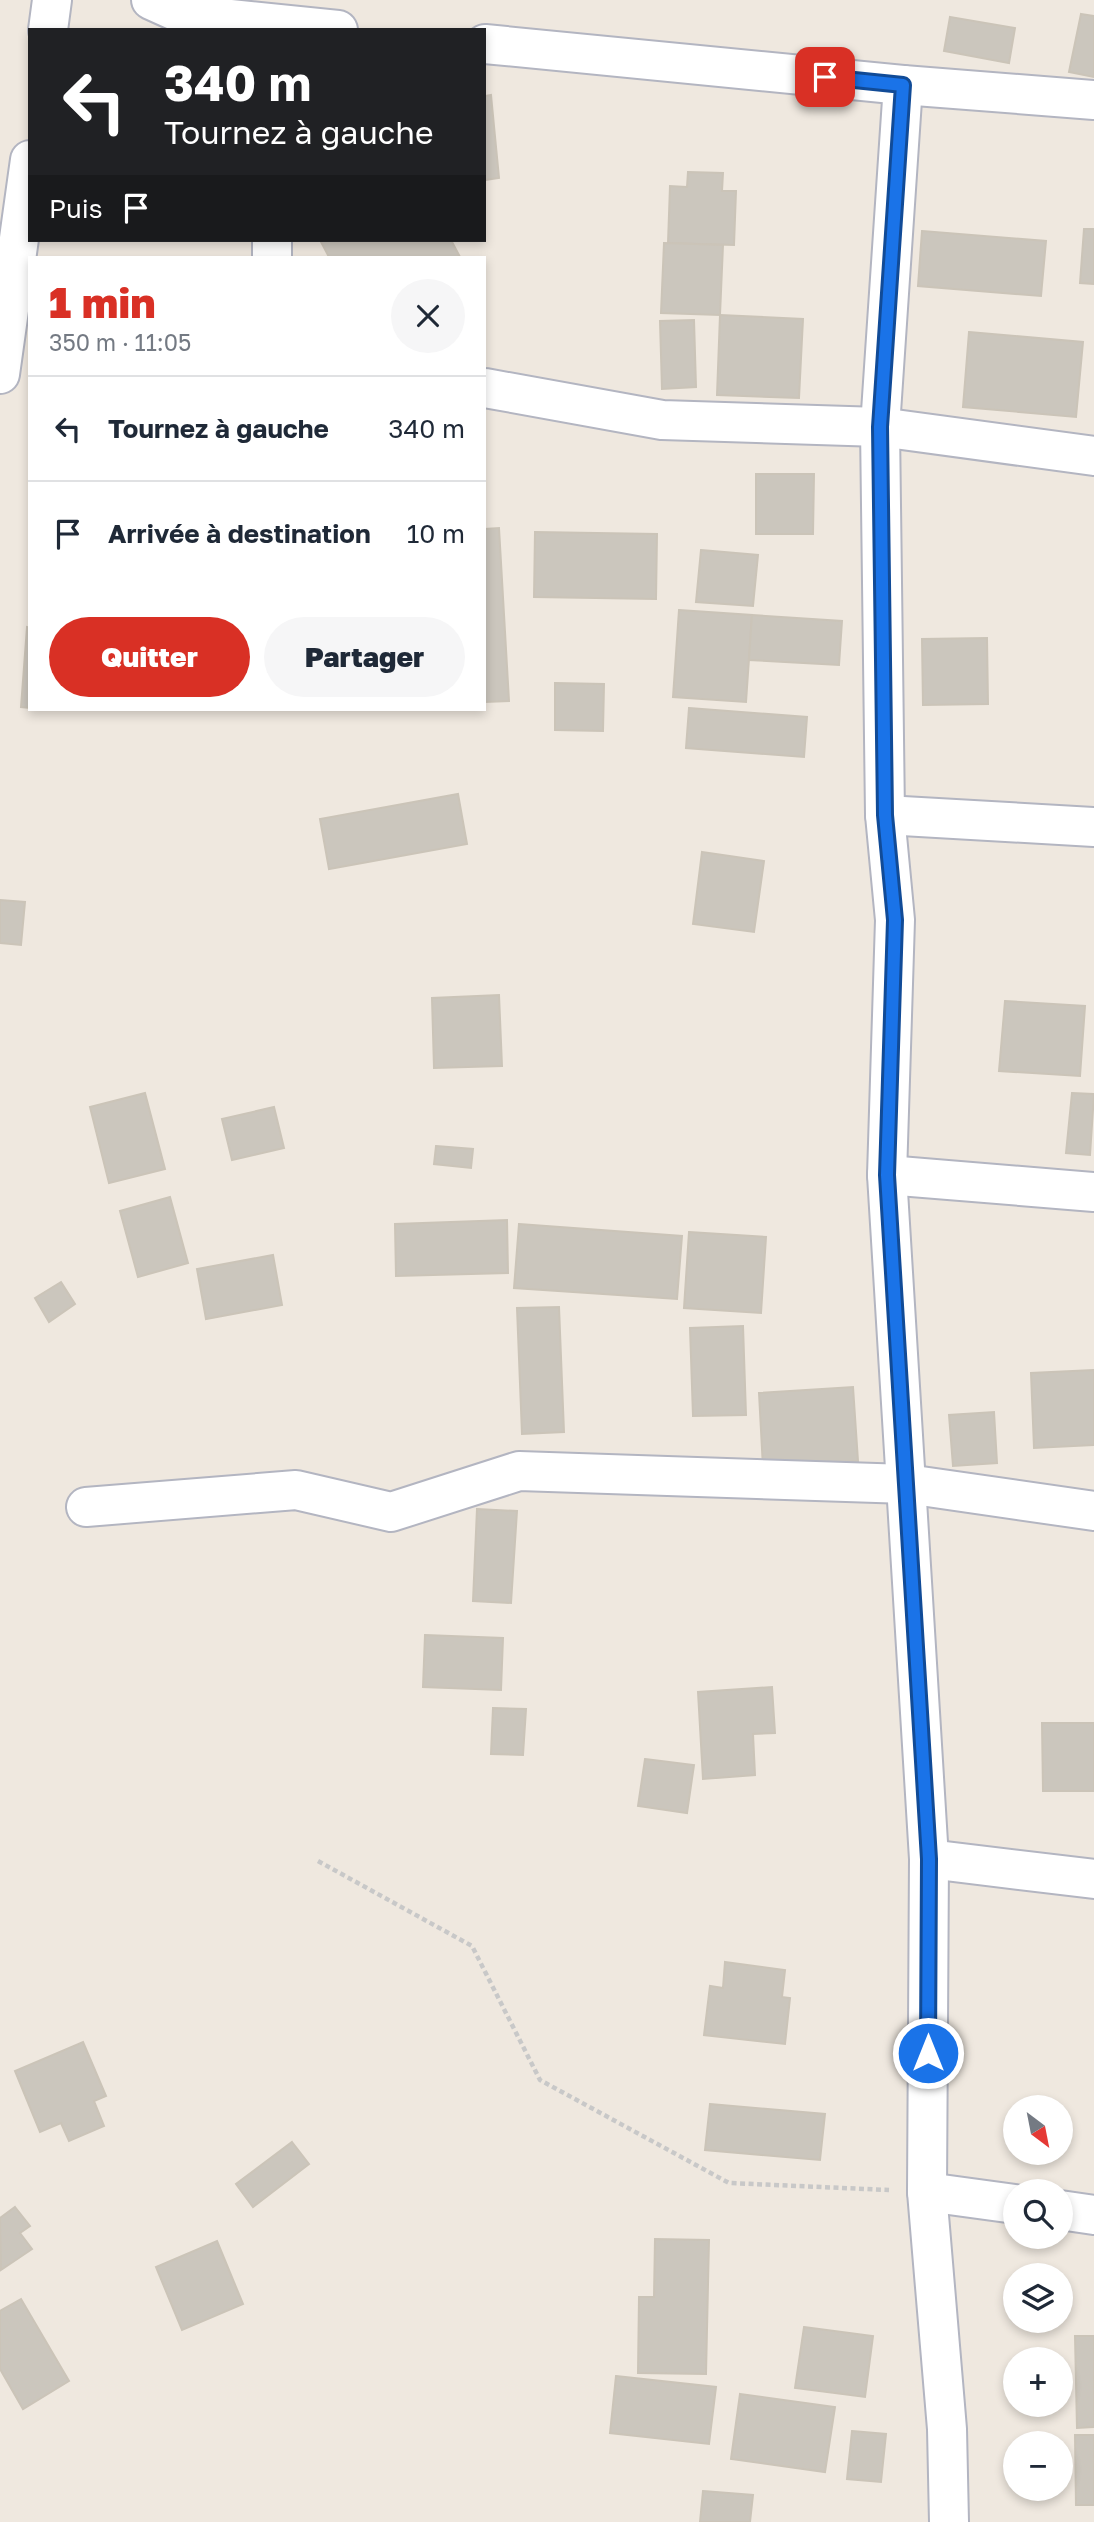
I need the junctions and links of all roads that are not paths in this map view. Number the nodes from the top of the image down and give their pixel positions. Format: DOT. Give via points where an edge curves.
graph roads {
  1 [pos="52,0"];
  2 [pos="175,15"];
  3 [pos="48,28"];
  4 [pos="316,28"];
  5 [pos="486,44"];
  6 [pos="903,85"];
  7 [pos="1094,100"];
  8 [pos="28,174"];
  9 [pos="0,374"];
  10 [pos="486,388"];
  11 [pos="880,427"];
  12 [pos="1094,456"];
  13 [pos="885,815"];
  14 [pos="1094,827"];
  15 [pos="887,1175"];
  16 [pos="1094,1192"];
  17 [pos="906,1484"];
  18 [pos="86,1507"];
  19 [pos="1094,1511"];
  20 [pos="929,1859"];
  21 [pos="1094,1879"];
  22 [pos="927,2192"];
  23 [pos="1003,2202"];
  24 [pos="1073,2212"];
  25 [pos="1094,2215"];
  26 [pos="949,2522"];
  1 -- 3 [label="street"];
  2 -- 4 [label="street"];
  5 -- 6 [label="street"];
  6 -- 7 [label="street"];
  6 -- 11 [label="street"];
  8 -- 9 [label="street"];
  10 -- 11 [label="street" via="662,420"];
  11 -- 12 [label="street"];
  11 -- 13 [label="street"];
  13 -- 14 [label="street"];
  13 -- 15 [label="street" via="895,920"];
  15 -- 16 [label="street"];
  15 -- 17 [label="street"];
  17 -- 18 [label="street" via="519,1471 391,1512 296,1490"];
  17 -- 19 [label="street"];
  17 -- 20 [label="street"];
  20 -- 21 [label="street"];
  20 -- 22 [label="street"];
  22 -- 23 [label="street"];
  22 -- 26 [label="street" via="947,2428"];
  24 -- 25 [label="street"];
}
